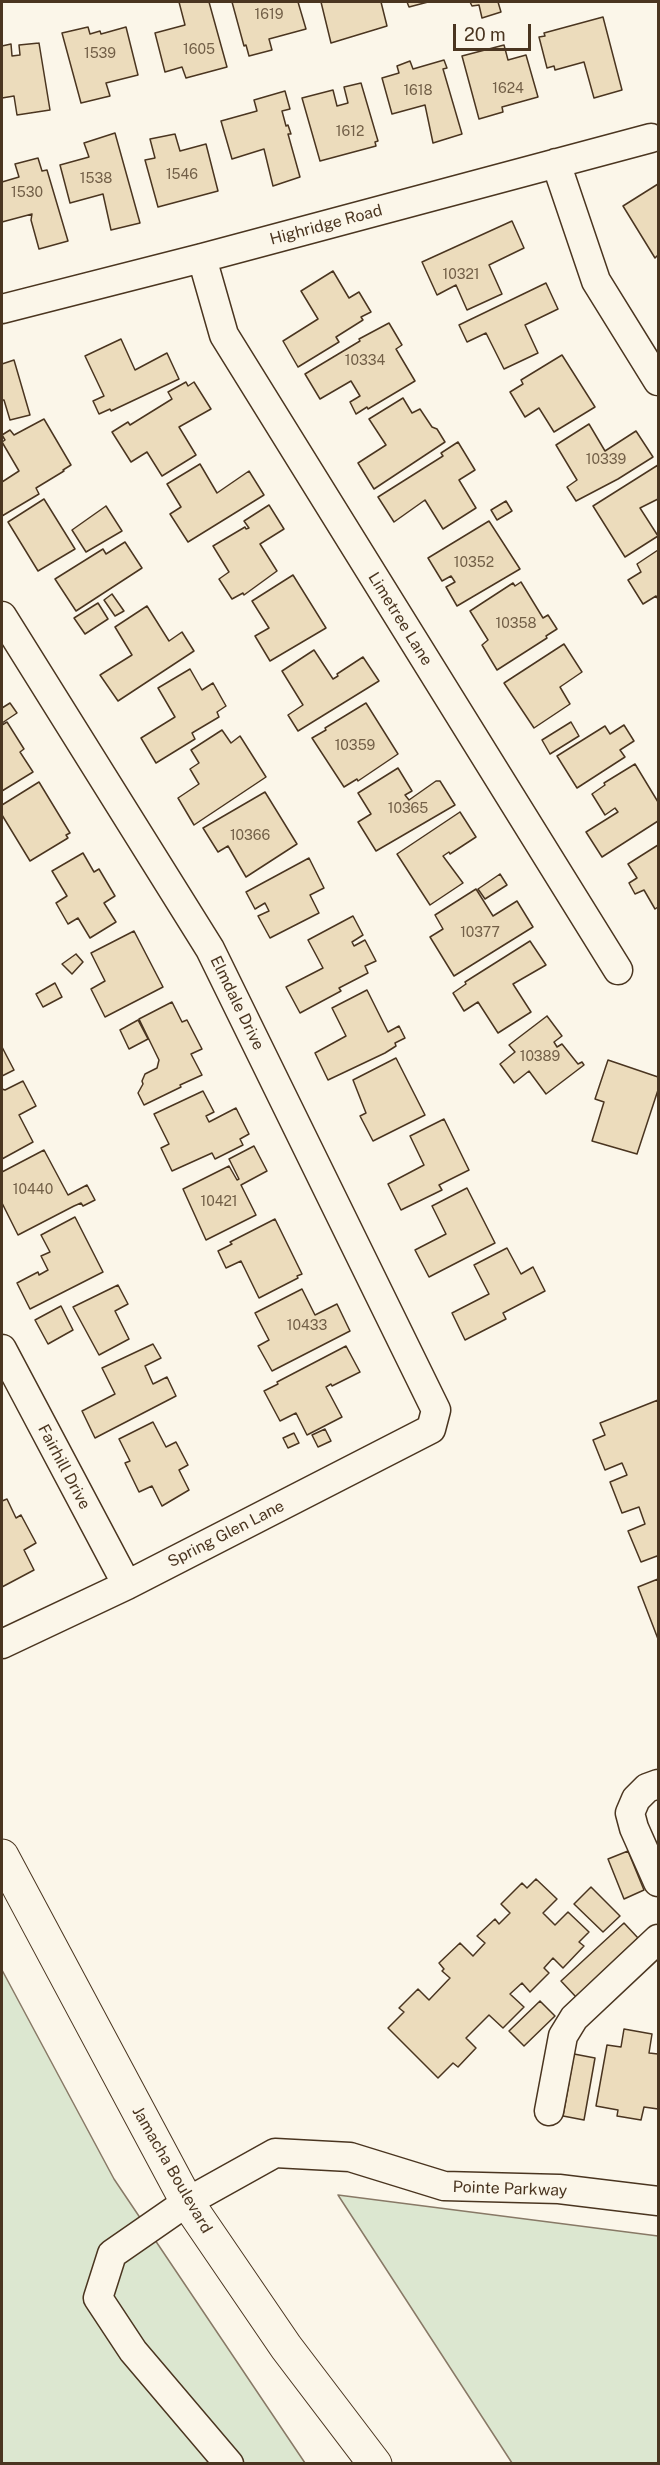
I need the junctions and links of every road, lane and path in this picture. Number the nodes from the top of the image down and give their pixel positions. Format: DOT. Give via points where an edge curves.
graph roads {
  1 [pos="651,138"];
  2 [pos="556,163"];
  3 [pos="202,258"];
  4 [pos="2,309"];
  5 [pos="658,381"];
  6 [pos="2,616"];
  7 [pos="618,970"];
  8 [pos="2,1349"];
  9 [pos="436,1410"];
  10 [pos="127,1586"];
  11 [pos="2,1644"];
  12 [pos="658,1784"];
  13 [pos="2,1856"];
  14 [pos="658,1882"];
  15 [pos="658,1939"];
  16 [pos="549,2111"];
  17 [pos="658,2200"];
  18 [pos="187,2202"];
  19 [pos="229,2463"];
  20 [pos="375,2463"];
  1 -- 2 [label="street, Highridge Road"];
  2 -- 3 [label="street, Highridge Road"];
  2 -- 5 [label="street" via="596,281"];
  3 -- 4 [label="street, Highridge Road"];
  3 -- 7 [label="street, Limetree Lane" via="224,335"];
  6 -- 9 [label="street, Elmdale Drive" via="210,949"];
  8 -- 10 [label="street, Fairhill Drive"];
  9 -- 10 [label="street, Spring Glen Lane" via="431,1429"];
  10 -- 11 [label="street, Spring Glen Lane"];
  12 -- 14 [label="street" via="647,1788 630,1812"];
  13 -- 18 [label="main road, Jamacha Boulevard"];
  15 -- 16 [label="street" via="574,2018 563,2036"];
  17 -- 18 [label="street, Pointe Parkway" via="558,2189 444,2186 350,2157 275,2153"];
  18 -- 19 [label="street, Pointe Parkway" via="112,2254 98,2298 133,2351"];
  18 -- 20 [label="main road, Jamacha Boulevard" via="286,2347"];
}
